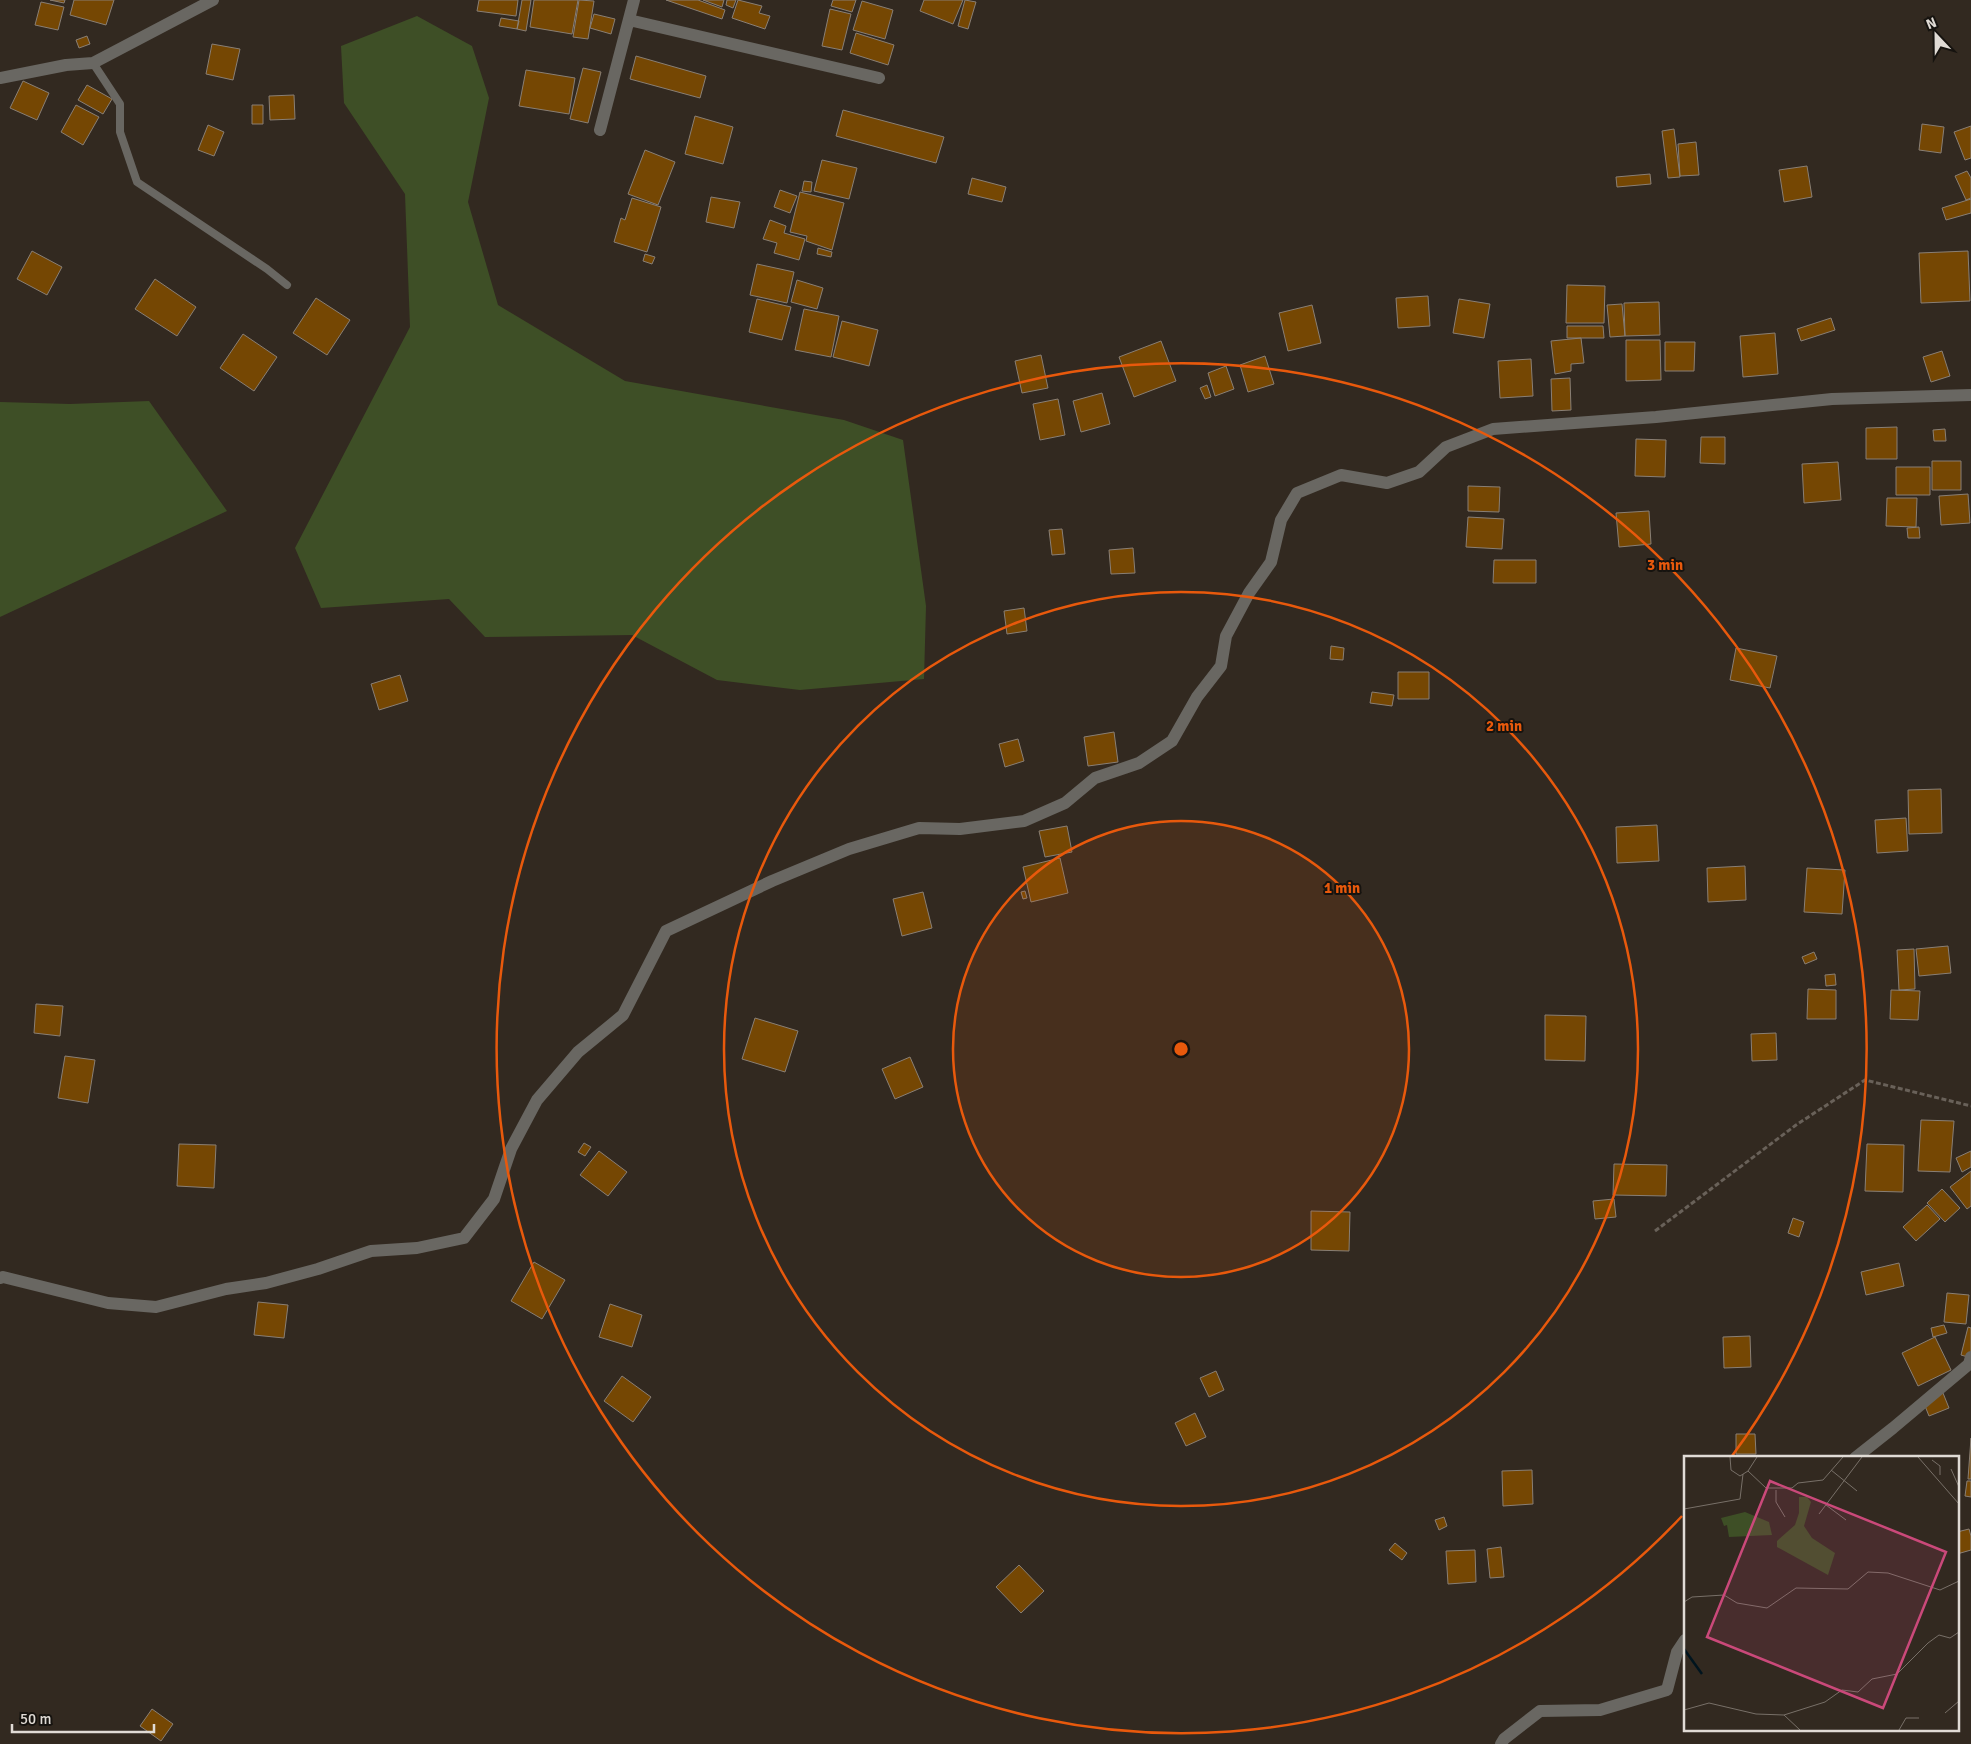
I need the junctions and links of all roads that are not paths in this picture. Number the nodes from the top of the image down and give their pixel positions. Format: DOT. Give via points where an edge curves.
graph roads {
  1 [pos="214,0"];
  2 [pos="634,0"];
  3 [pos="629,20"];
  4 [pos="93,63"];
  5 [pos="0,78"];
  6 [pos="879,78"];
  7 [pos="600,130"];
  8 [pos="287,285"];
  9 [pos="1971,395"];
  10 [pos="0,1278"];
  11 [pos="1971,1357"];
  12 [pos="1858,1456"];
  13 [pos="1684,1642"];
  14 [pos="1501,1744"];
  1 -- 4 [label="street"];
  2 -- 3 [label="street"];
  3 -- 6 [label="street"];
  3 -- 7 [label="street"];
  4 -- 5 [label="street"];
  4 -- 8 [label="lane" via="120,104 120,132 137,182"];
  9 -- 10 [label="street" via="1832,399 1656,417 1493,428 1446,447 1419,472 1387,483 1341,475 1297,493 1281,520 1270,562 1249,592 1226,636 1221,666 1197,697 1172,741 1139,763 1095,778 1065,803 1024,821 960,829 919,828 849,849 666,931 623,1015 578,1052 537,1100 511,1149 494,1199 464,1238 417,1248 371,1251 266,1283 226,1289 156,1307 108,1303"];
  11 -- 12 [label="street" via="1969,1364"];
  13 -- 14 [label="street" via="1677,1652 1667,1690 1600,1710 1540,1711"];
}
